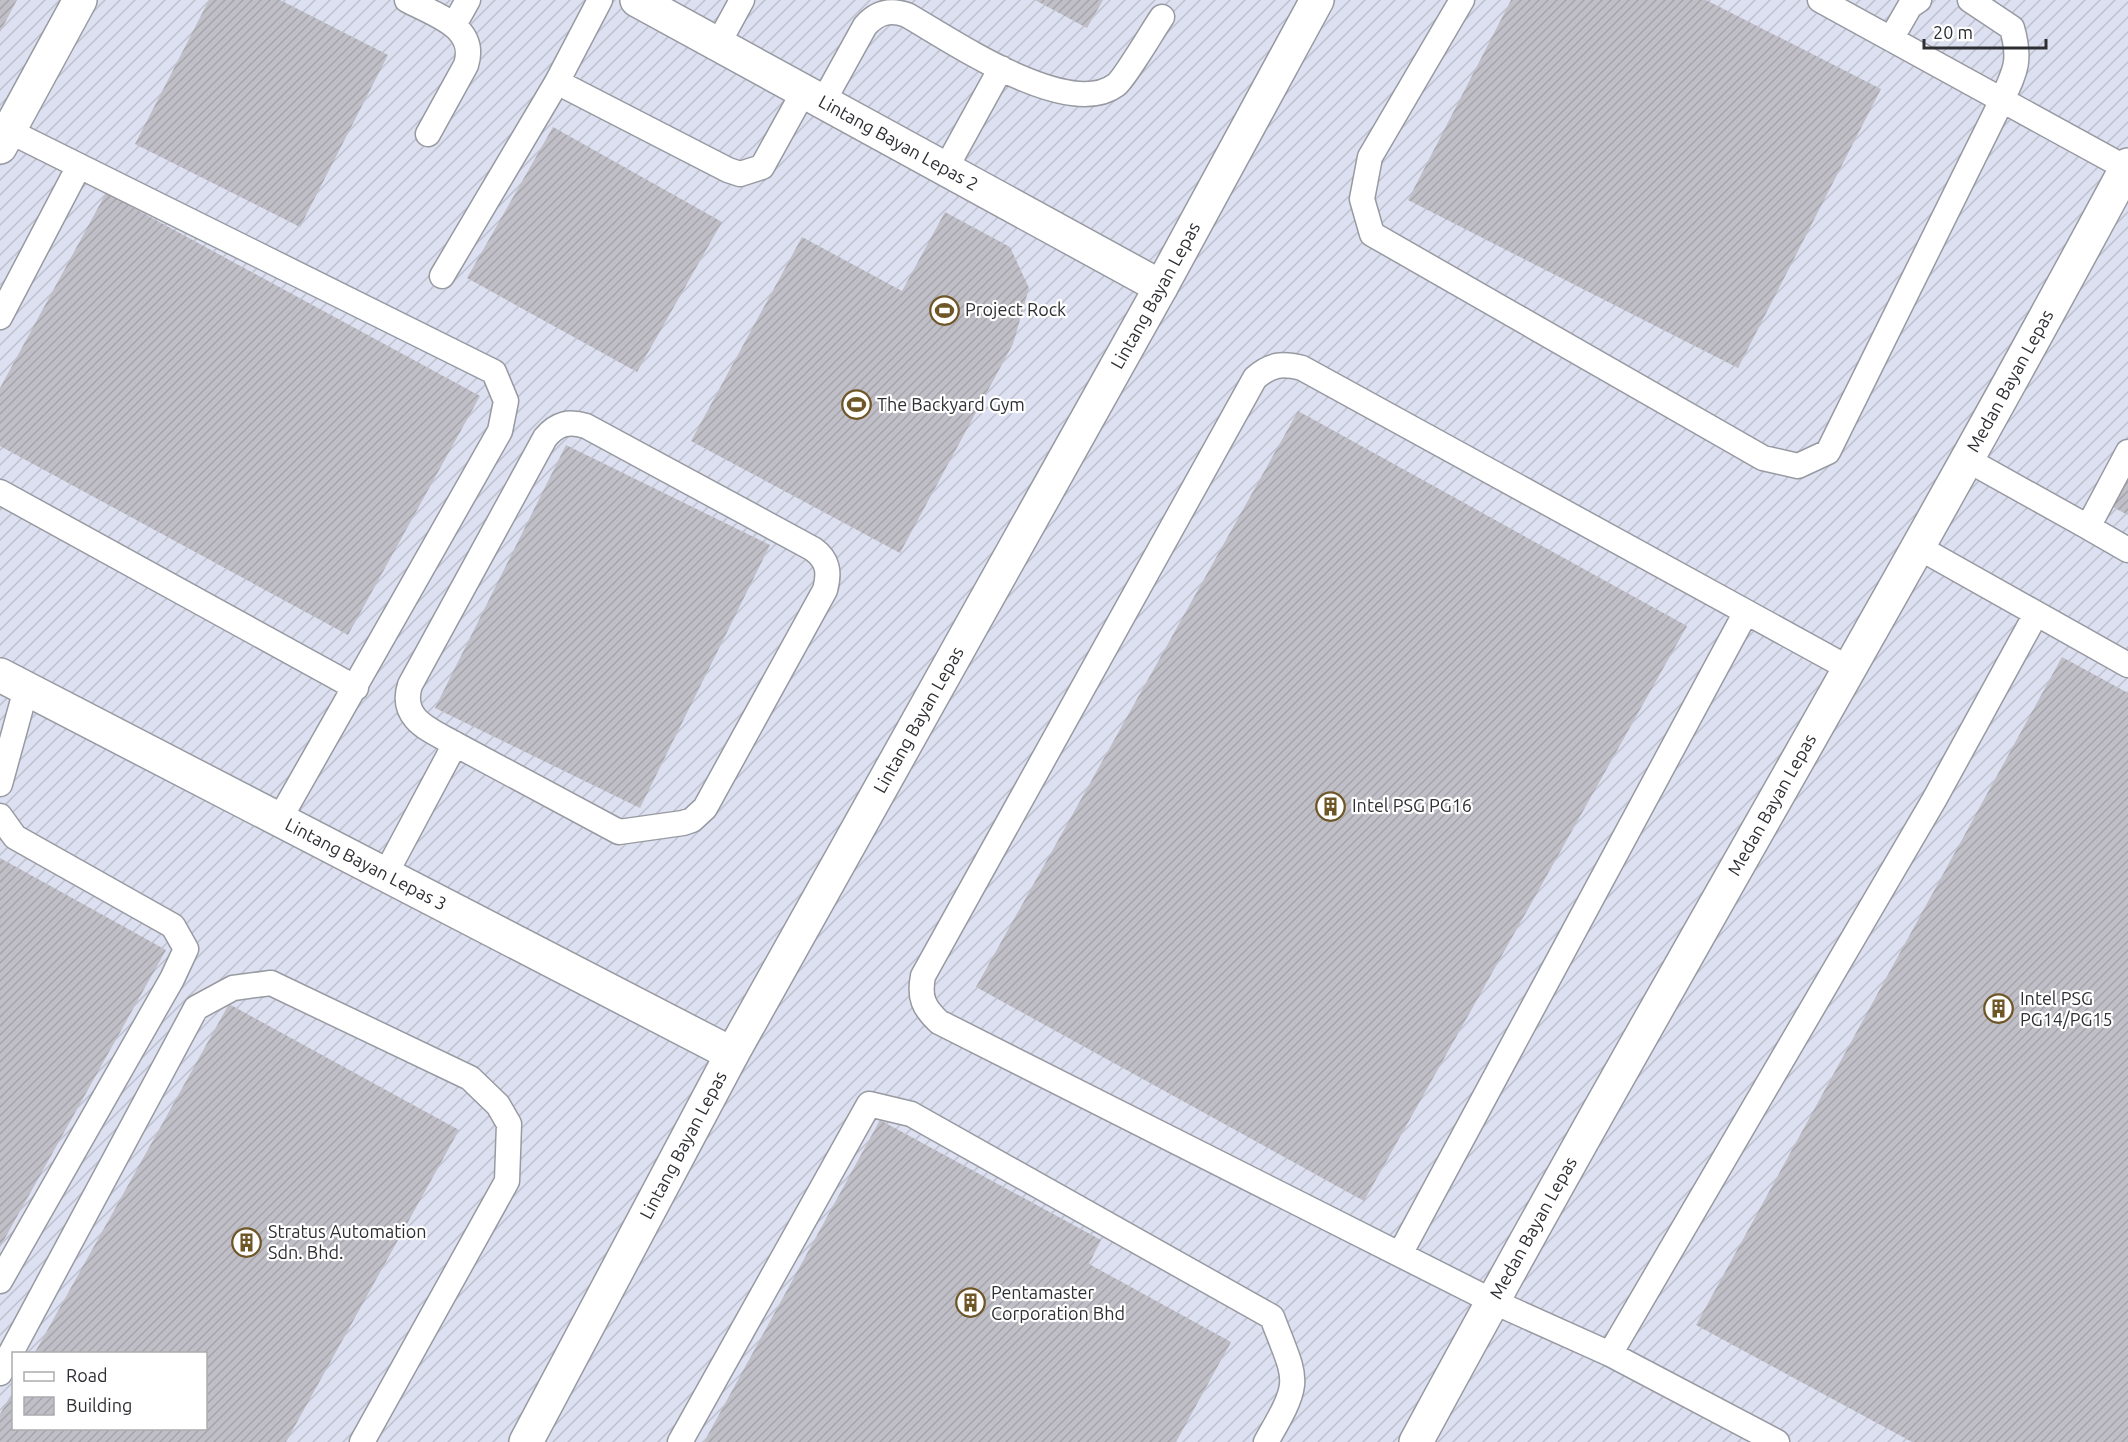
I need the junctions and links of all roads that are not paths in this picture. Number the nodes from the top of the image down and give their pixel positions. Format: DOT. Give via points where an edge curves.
graph roads {
  1 [pos="80,0"];
  2 [pos="407,0"];
  3 [pos="468,0"];
  4 [pos="600,0"];
  5 [pos="637,0"];
  6 [pos="742,0"];
  7 [pos="1317,0"];
  8 [pos="1462,0"];
  9 [pos="1820,0"];
  10 [pos="1919,0"];
  11 [pos="1970,0"];
  12 [pos="1162,17"];
  13 [pos="454,25"];
  14 [pos="1891,39"];
  15 [pos="718,44"];
  16 [pos="1001,68"];
  17 [pos="557,82"];
  18 [pos="814,97"];
  19 [pos="2002,100"];
  20 [pos="428,134"];
  21 [pos="4,139"];
  22 [pos="79,166"];
  23 [pos="2127,167"];
  24 [pos="946,168"];
  25 [pos="442,276"];
  26 [pos="1161,286"];
  27 [pos="0,316"];
  28 [pos="2128,452"];
  29 [pos="1966,459"];
  30 [pos="0,492"];
  31 [pos="2088,527"];
  32 [pos="1918,547"];
  33 [pos="2128,550"];
  34 [pos="1746,612"];
  35 [pos="2036,614"];
  36 [pos="2128,665"];
  37 [pos="1850,669"];
  38 [pos="13,682"];
  39 [pos="356,688"];
  40 [pos="455,744"];
  41 [pos="0,784"];
  42 [pos="0,816"];
  43 [pos="279,820"];
  44 [pos="385,875"];
  45 [pos="732,1054"];
  46 [pos="1400,1254"];
  47 [pos="0,1281"];
  48 [pos="1492,1301"];
  49 [pos="1610,1354"];
  50 [pos="0,1373"];
  51 [pos="371,1439"];
  52 [pos="526,1442"];
  53 [pos="680,1442"];
  54 [pos="1266,1442"];
  55 [pos="1416,1442"];
  56 [pos="1777,1442"];
  1 -- 21 [label="street"];
  2 -- 13 [label="lane"];
  3 -- 13 [label="lane"];
  4 -- 17 [label="lane"];
  5 -- 15 [label="street, Lintang Bayan Lepas 2"];
  6 -- 15 [label="lane"];
  7 -- 26 [label="street, Lintang Bayan Lepas"];
  8 -- 19 [label="lane" via="1370,157 1362,199 1372,234 1763,458 1798,466 1828,452"];
  9 -- 14 [label="lane"];
  10 -- 14 [label="lane" via="1910,6"];
  11 -- 19 [label="lane" via="2012,28 2018,51 2013,76"];
  12 -- 16 [label="lane" via="1116,85 1093,94 1071,95 1046,89"];
  13 -- 20 [label="lane" via="463,32 470,54"];
  14 -- 19 [label="lane"];
  15 -- 18 [label="street, Lintang Bayan Lepas 2"];
  16 -- 18 [label="lane" via="907,15 884,12 866,26"];
  16 -- 24 [label="lane"];
  17 -- 18 [label="lane" via="740,174 762,167"];
  17 -- 25 [label="lane"];
  18 -- 24 [label="street, Lintang Bayan Lepas 2"];
  19 -- 23 [label="lane"];
  21 -- 22 [label="lane"];
  22 -- 27 [label="lane"];
  22 -- 39 [label="lane" via="494,372 506,400 500,431"];
  23 -- 29 [label="street, Medan Bayan Lepas"];
  24 -- 26 [label="street, Lintang Bayan Lepas 2"];
  26 -- 45 [label="street, Lintang Bayan Lepas"];
  28 -- 31 [label="lane"];
  29 -- 31 [label="lane"];
  29 -- 32 [label="street, Medan Bayan Lepas"];
  30 -- 39 [label="lane"];
  31 -- 33 [label="lane"];
  32 -- 35 [label="lane"];
  32 -- 37 [label="street, Medan Bayan Lepas"];
  34 -- 37 [label="lane"];
  34 -- 46 [label="lane"];
  34 -- 46 [label="lane" via="1302,368 1284,364 1268,367 1255,378 923,976 920,993 925,1010 939,1022"];
  35 -- 36 [label="lane"];
  35 -- 49 [label="lane" via="1934,800"];
  37 -- 48 [label="street, Medan Bayan Lepas"];
  38 -- 41 [label="lane"];
  38 -- 43 [label="street, Lintang Bayan Lepas 3"];
  39 -- 43 [label="lane"];
  40 -- 40 [label="lane" via="413,718 406,696 545,438 564,423 586,426 813,549 828,567 825,590 705,808 692,820 619,832"];
  40 -- 44 [label="lane"];
  42 -- 47 [label="lane" via="15,837 173,926 186,949"];
  43 -- 44 [label="street, Lintang Bayan Lepas 3"];
  44 -- 45 [label="street, Lintang Bayan Lepas 3"];
  45 -- 52 [label="street, Lintang Bayan Lepas"];
  46 -- 48 [label="lane"];
  48 -- 49 [label="lane"];
  48 -- 55 [label="street, Medan Bayan Lepas"];
  49 -- 56 [label="lane"];
  50 -- 51 [label="lane" via="196,1008 233,988 271,983 470,1078 498,1105 509,1124 507,1181"];
  53 -- 54 [label="lane" via="869,1104 911,1114 1272,1317 1294,1378 1290,1401"];
}
